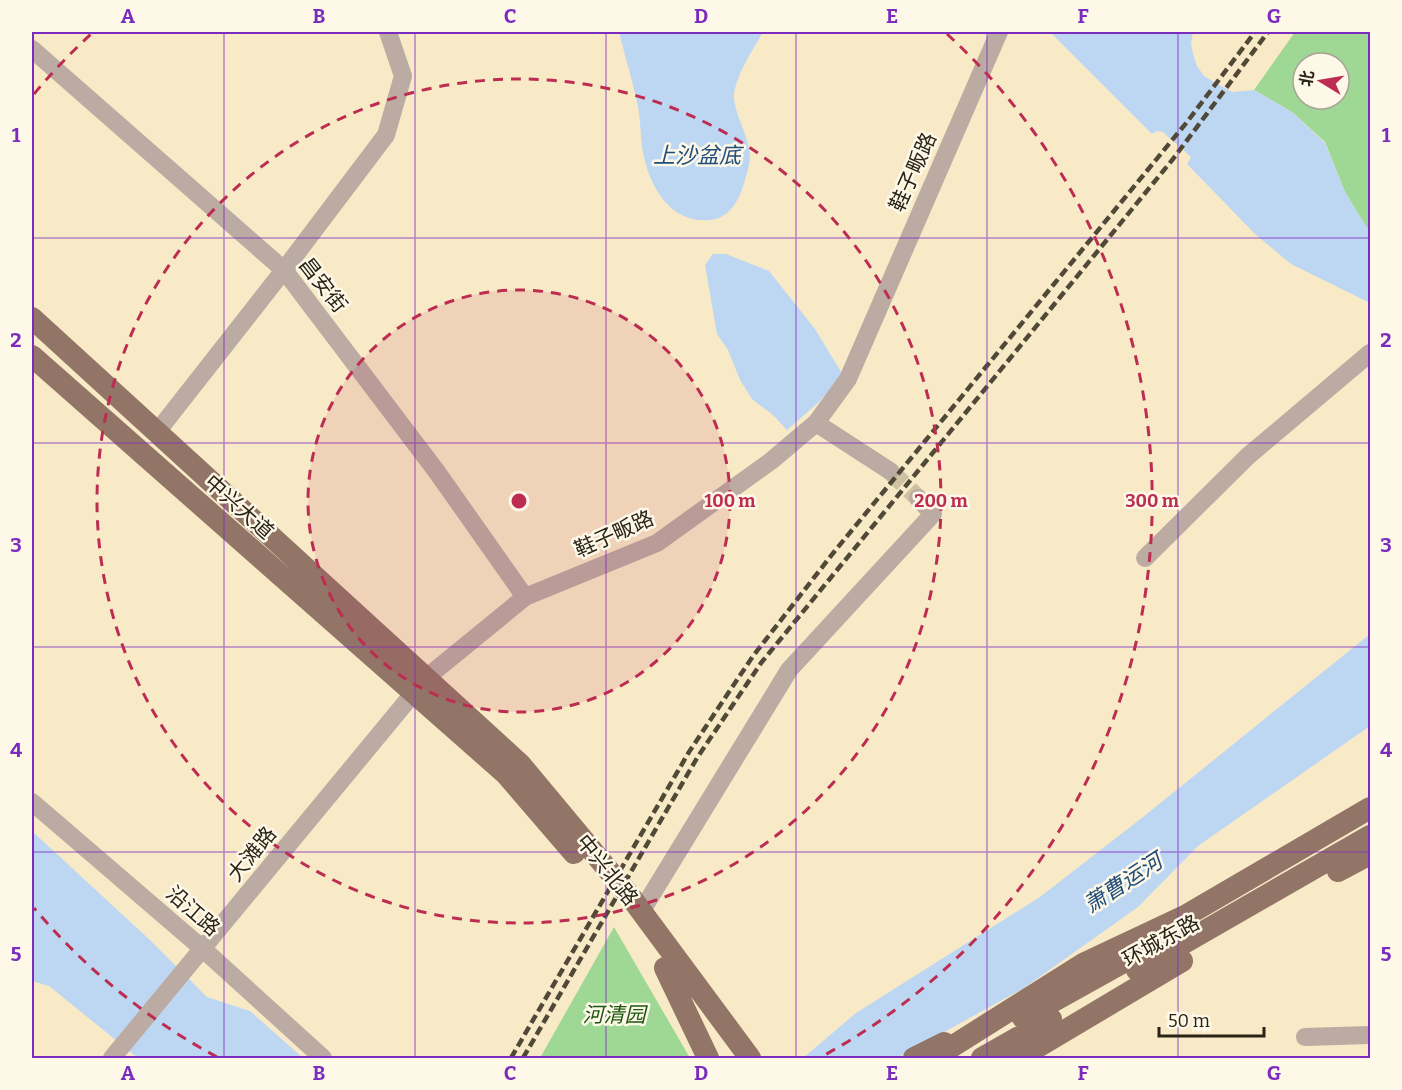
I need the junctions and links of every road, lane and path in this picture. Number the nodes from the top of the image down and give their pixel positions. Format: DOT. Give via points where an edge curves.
graph roads {
  1 [pos="388,32"];
  2 [pos="999,32"];
  3 [pos="32,50"];
  4 [pos="284,270"];
  5 [pos="32,318"];
  6 [pos="1371,353"];
  7 [pos="32,356"];
  8 [pos="816,423"];
  9 [pos="157,432"];
  10 [pos="890,471"];
  11 [pos="918,498"];
  12 [pos="1145,558"];
  13 [pos="525,597"];
  14 [pos="420,686"];
  15 [pos="443,706"];
  16 [pos="32,802"];
  17 [pos="1371,808"];
  18 [pos="1371,824"];
  19 [pos="1371,836"];
  20 [pos="1371,854"];
  21 [pos="641,912"];
  22 [pos="1213,912"];
  23 [pos="203,949"];
  24 [pos="665,968"];
  25 [pos="1079,1024"];
  26 [pos="1371,1035"];
  27 [pos="1305,1037"];
  28 [pos="746,1058"];
  29 [pos="112,1059"];
  30 [pos="323,1059"];
  31 [pos="708,1059"];
  32 [pos="914,1059"];
  33 [pos="933,1059"];
  34 [pos="951,1059"];
  35 [pos="982,1059"];
  36 [pos="1019,1059"];
  37 [pos="1043,1059"];
  1 -- 4 [label="street" via="403,76 386,135"];
  2 -- 8 [label="street, 鞋子畈路" via="848,379"];
  3 -- 4 [label="street, 昌安街"];
  4 -- 9 [label="street"];
  4 -- 13 [label="street, 昌安街"];
  5 -- 9 [label="main road, 中兴大道"];
  6 -- 12 [label="street" via="1248,456"];
  7 -- 14 [label="main road, 中兴大道"];
  8 -- 10 [label="street"];
  8 -- 13 [label="street, 鞋子畈路" via="771,461 657,543"];
  9 -- 14 [label="main road, 中兴大道"];
  11 -- 21 [label="street" via="933,514 789,670"];
  13 -- 14 [label="street, 鞋子畈路"];
  14 -- 15 [label="main road, 中兴大道"];
  14 -- 23 [label="street, 大滩路"];
  15 -- 21 [label="main road, 中兴北路" via="520,764"];
  15 -- 24 [label="main road, 中兴北路" via="619,904"];
  16 -- 23 [label="street, 沿江路"];
  17 -- 33 [label="main road" via="1185,916 1083,964"];
  18 -- 22 [label="main road, 环城东路"];
  19 -- 35 [label="main road, 环城东路"];
  20 -- 25 [label="main road" via="1267,909"];
  21 -- 28 [label="main road, 中兴北路"];
  22 -- 32 [label="main road" via="1141,942"];
  22 -- 34 [label="main road, 环城东路"];
  23 -- 29 [label="street, 大滩路"];
  23 -- 30 [label="street, 沿江路"];
  24 -- 28 [label="main road, 中兴北路"];
  24 -- 31 [label="main road"];
  25 -- 36 [label="main road"];
  25 -- 37 [label="main road"];
  26 -- 27 [label="street"];
}
